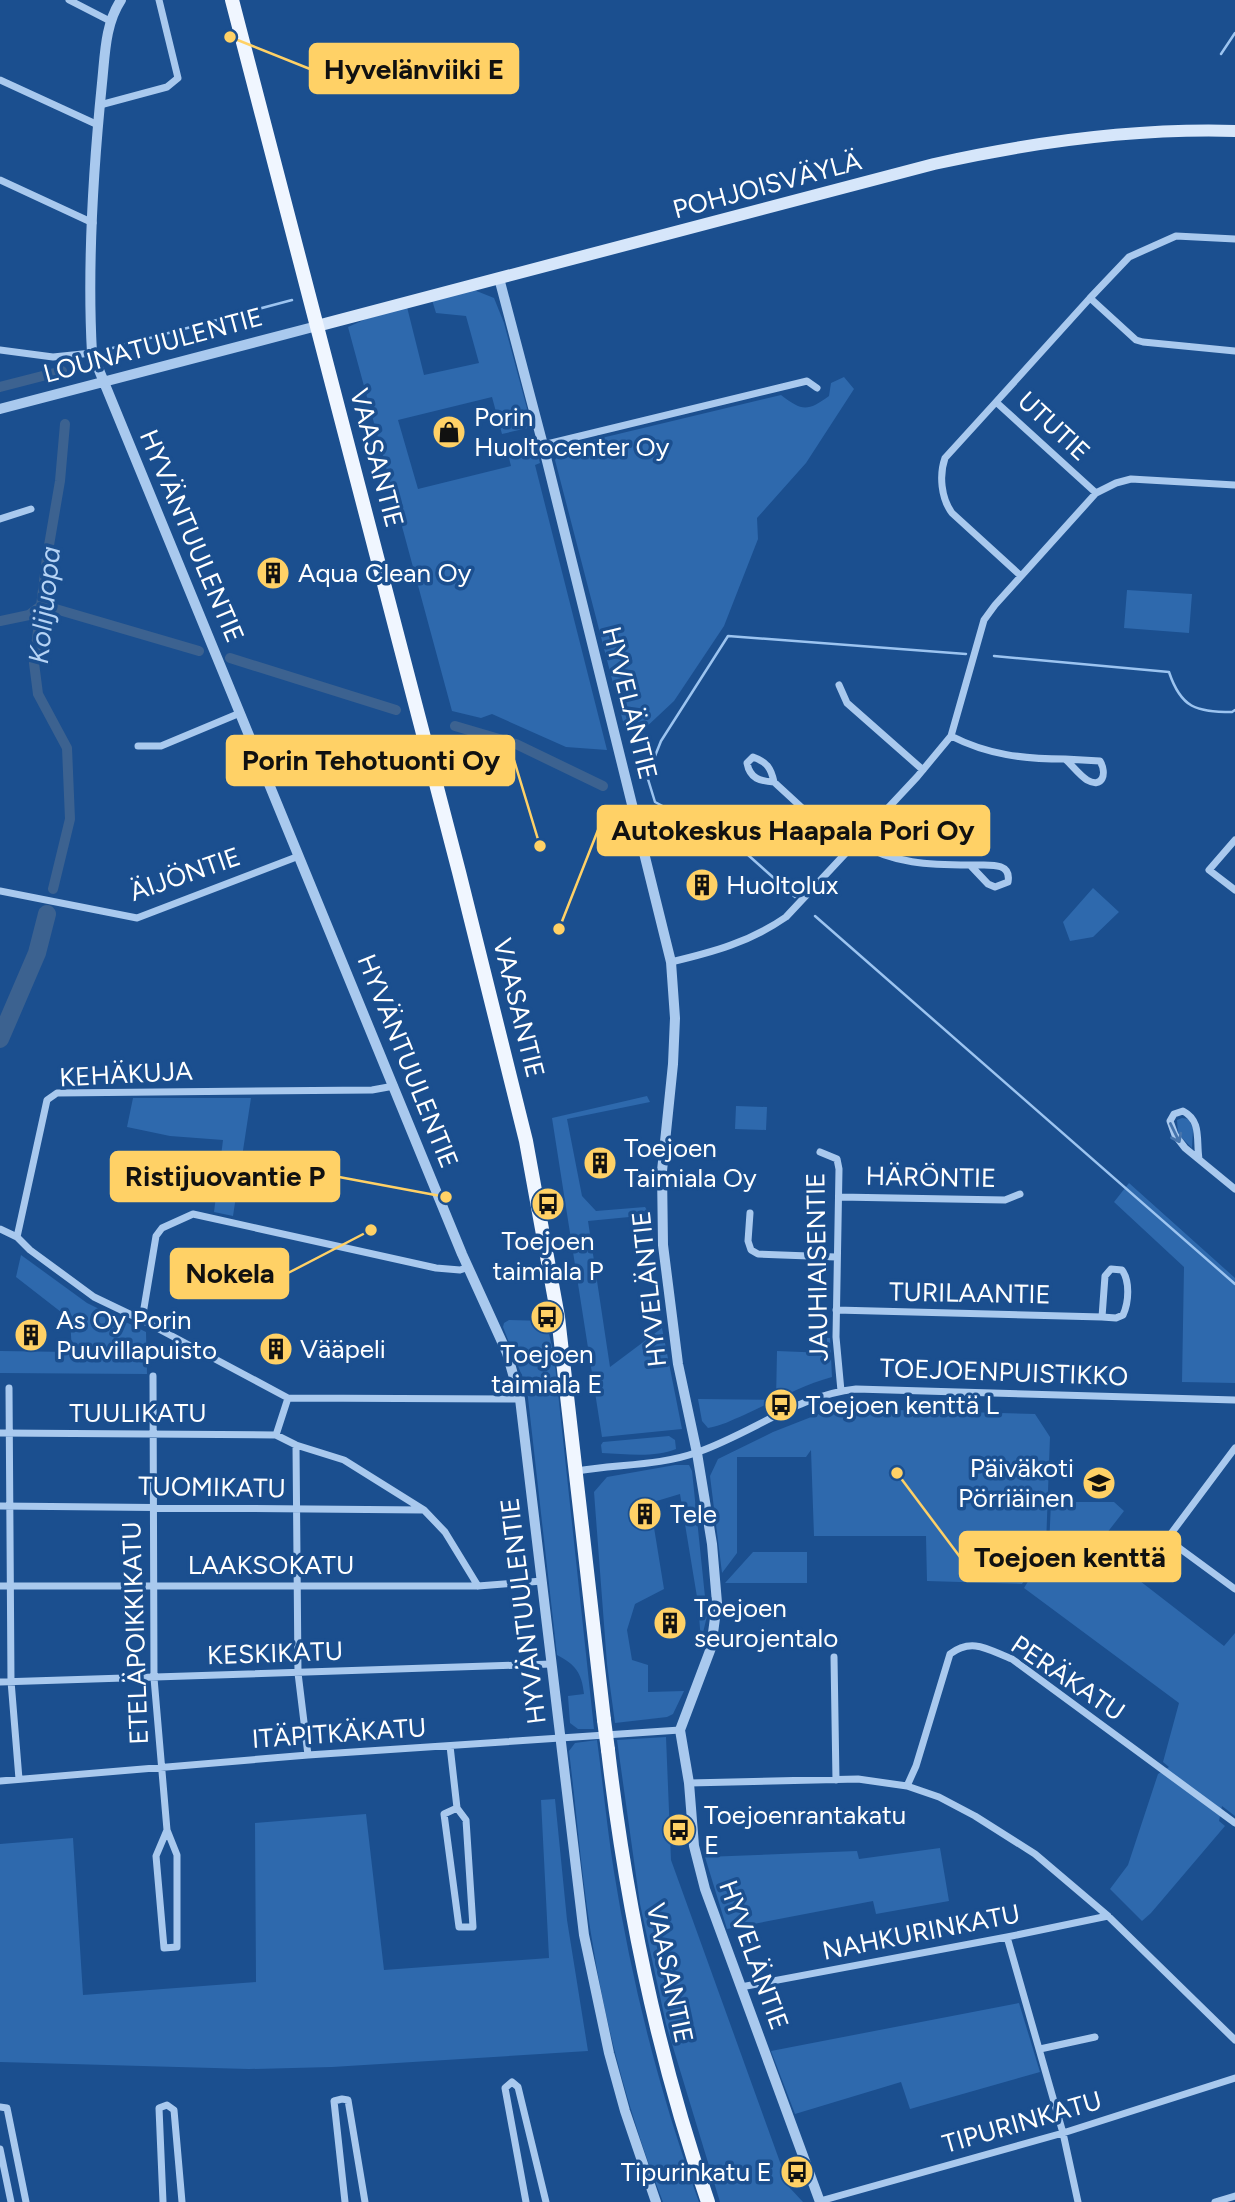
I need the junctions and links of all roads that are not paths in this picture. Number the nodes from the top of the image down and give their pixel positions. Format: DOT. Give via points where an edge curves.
graph roads {
  1 [pos="69,0"];
  2 [pos="121,0"];
  3 [pos="159,0"];
  4 [pos="232,0"];
  5 [pos="110,21"];
  6 [pos="0,80"];
  7 [pos="100,105"];
  8 [pos="98,125"];
  9 [pos="1235,131"];
  10 [pos="0,180"];
  11 [pos="93,223"];
  12 [pos="1235,239"];
  13 [pos="499,278"];
  14 [pos="1090,298"];
  15 [pos="317,326"];
  16 [pos="0,350"];
  17 [pos="1235,351"];
  18 [pos="92,353"];
  19 [pos="103,382"];
  20 [pos="817,388"];
  21 [pos="996,402"];
  22 [pos="0,409"];
  23 [pos="543,445"];
  24 [pos="1235,485"];
  25 [pos="1096,494"];
  26 [pos="31,509"];
  27 [pos="0,519"];
  28 [pos="1021,576"];
  29 [pos="839,685"];
  30 [pos="240,713"];
  31 [pos="951,736"];
  32 [pos="138,746"];
  33 [pos="1065,759"];
  34 [pos="923,770"];
  35 [pos="774,782"];
  36 [pos="1235,841"];
  37 [pos="858,842"];
  38 [pos="849,851"];
  39 [pos="299,856"];
  40 [pos="970,865"];
  41 [pos="1235,890"];
  42 [pos="0,891"];
  43 [pos="671,962"];
  44 [pos="394,1086"];
  45 [pos="820,1152"];
  46 [pos="1199,1158"];
  47 [pos="1235,1189"];
  48 [pos="1020,1194"];
  49 [pos="839,1197"];
  50 [pos="750,1213"];
  51 [pos="0,1229"];
  52 [pos="17,1237"];
  53 [pos="836,1257"];
  54 [pos="469,1267"];
  55 [pos="836,1310"];
  56 [pos="1102,1317"];
  57 [pos="142,1320"];
  58 [pos="153,1376"];
  59 [pos="9,1388"];
  60 [pos="841,1391"];
  61 [pos="288,1398"];
  62 [pos="520,1399"];
  63 [pos="1235,1400"];
  64 [pos="4,1433"];
  65 [pos="152,1434"];
  66 [pos="276,1435"];
  67 [pos="296,1445"];
  68 [pos="1235,1448"];
  69 [pos="697,1453"];
  70 [pos="577,1471"];
  71 [pos="0,1506"];
  72 [pos="9,1507"];
  73 [pos="152,1507"];
  74 [pos="296,1509"];
  75 [pos="424,1510"];
  76 [pos="542,1581"];
  77 [pos="4,1586"];
  78 [pos="153,1586"];
  79 [pos="478,1586"];
  80 [pos="297,1587"];
  81 [pos="1235,1589"];
  82 [pos="834,1657"];
  83 [pos="552,1664"];
  84 [pos="298,1673"];
  85 [pos="154,1678"];
  86 [pos="11,1681"];
  87 [pos="0,1682"];
  88 [pos="680,1730"];
  89 [pos="561,1737"];
  90 [pos="450,1746"];
  91 [pos="308,1755"];
  92 [pos="161,1766"];
  93 [pos="19,1779"];
  94 [pos="836,1780"];
  95 [pos="0,1781"];
  96 [pos="689,1783"];
  97 [pos="907,1786"];
  98 [pos="457,1808"];
  99 [pos="1235,1823"];
  100 [pos="167,1830"];
  101 [pos="1108,1916"];
  102 [pos="1007,1937"];
  103 [pos="741,1987"];
  104 [pos="1095,2037"];
  105 [pos="1235,2040"];
  106 [pos="1040,2049"];
  107 [pos="1235,2078"];
  108 [pos="0,2107"];
  109 [pos="1063,2133"];
  110 [pos="0,2149"];
  111 [pos="1235,2196"];
  112 [pos="11,2202"];
  113 [pos="26,2202"];
  114 [pos="163,2202"];
  115 [pos="182,2202"];
  116 [pos="345,2202"];
  117 [pos="365,2202"];
  118 [pos="526,2202"];
  119 [pos="546,2202"];
  120 [pos="656,2202"];
  121 [pos="708,2202"];
  122 [pos="820,2202"];
  123 [pos="1078,2202"];
  124 [pos="1216,2202"];
  1 -- 5 [label="street"];
  2 -- 5 [label="street, HYVÄNTUULENTIE"];
  3 -- 7 [label="street" via="178,78 167,87"];
  4 -- 15 [label="main road, VAASANTIE"];
  5 -- 7 [label="street, HYVÄNTUULENTIE"];
  6 -- 8 [label="street"];
  7 -- 8 [label="street, HYVÄNTUULENTIE"];
  8 -- 11 [label="street, HYVÄNTUULENTIE"];
  9 -- 13 [label="main road, POHJOISVÄYLÄ" via="1135,131 995,150"];
  10 -- 11 [label="street"];
  11 -- 18 [label="street, HYVÄNTUULENTIE"];
  12 -- 14 [label="street" via="1176,236 1129,257"];
  13 -- 15 [label="main road, POHJOISVÄYLÄ"];
  13 -- 23 [label="street, HYVELÄNTIE"];
  14 -- 17 [label="street" via="1136,340"];
  14 -- 21 [label="street"];
  15 -- 19 [label="street, LOUNATUULENTIE"];
  15 -- 70 [label="main road, VAASANTIE" via="505,1050 555,1298"];
  16 -- 18 [label="street" via="53,357"];
  18 -- 19 [label="street, HYVÄNTUULENTIE"];
  19 -- 22 [label="street, LOUNATUULENTIE"];
  19 -- 30 [label="street, HYVÄNTUULENTIE"];
  20 -- 23 [label="street" via="807,381"];
  21 -- 25 [label="street, UTUTIE"];
  21 -- 28 [label="street, UTUTIE" via="946,458 943,494 952,513"];
  23 -- 43 [label="street, HYVELÄNTIE"];
  24 -- 25 [label="street" via="1131,479"];
  25 -- 28 [label="street"];
  26 -- 27 [label="street"];
  28 -- 31 [label="street" via="984,620"];
  29 -- 34 [label="street" via="847,703"];
  30 -- 32 [label="street" via="161,746"];
  30 -- 39 [label="street, HYVÄNTUULENTIE"];
  31 -- 33 [label="street" via="992,753"];
  31 -- 34 [label="street"];
  33 -- 33 [label="street" via="1087,780 1095,782 1105,776 1100,761"];
  34 -- 37 [label="street"];
  35 -- 38 [label="street"];
  36 -- 41 [label="street" via="1209,870"];
  37 -- 38 [label="street"];
  37 -- 40 [label="street" via="925,865"];
  38 -- 43 [label="street" via="786,917 765,932 739,944"];
  39 -- 42 [label="street, ÄIJÖNTIE" via="137,918"];
  39 -- 44 [label="street, HYVÄNTUULENTIE"];
  40 -- 40 [label="street" via="988,884 995,887 1008,882 1009,876 1000,866"];
  43 -- 69 [label="street, HYVELÄNTIE" via="675,1018 661,1214 673,1325"];
  44 -- 52 [label="street, KEHÄKUJA" via="372,1090 57,1093 47,1100"];
  44 -- 54 [label="street, HYVÄNTUULENTIE"];
  45 -- 49 [label="street, JAUHIAISENTIE" via="837,1160"];
  46 -- 46 [label="street, one-way" via="1196,1123 1183,1111 1174,1114 1171,1130"];
  46 -- 47 [label="street"];
  48 -- 49 [label="street, HÄRÖNTIE" via="1005,1200"];
  49 -- 53 [label="street, JAUHIAISENTIE"];
  50 -- 53 [label="street" via="748,1241 758,1254"];
  51 -- 52 [label="street"];
  52 -- 57 [label="street" via="94,1297"];
  53 -- 55 [label="street, JAUHIAISENTIE"];
  54 -- 57 [label="street" via="436,1268 192,1214 162,1227 156,1236"];
  54 -- 62 [label="street, HYVÄNTUULENTIE" via="507,1353"];
  55 -- 56 [label="street, TURILAANTIE"];
  55 -- 60 [label="street, JAUHIAISENTIE"];
  56 -- 56 [label="street" via="1116,1318 1126,1308 1127,1278 1122,1270 1111,1269 1105,1276"];
  57 -- 61 [label="street"];
  58 -- 65 [label="street, ETELÄPOIKKIKATU"];
  59 -- 64 [label="street"];
  60 -- 63 [label="street, TOEJOENPUISTIKKO"];
  60 -- 69 [label="street, TOEJOENPUISTIKKO"];
  61 -- 62 [label="street"];
  61 -- 66 [label="street"];
  62 -- 76 [label="street, HYVÄNTUULENTIE"];
  64 -- 65 [label="street, TUULIKATU"];
  64 -- 72 [label="street"];
  65 -- 66 [label="street, TUULIKATU"];
  65 -- 73 [label="street, ETELÄPOIKKIKATU"];
  66 -- 67 [label="street"];
  67 -- 74 [label="street"];
  67 -- 75 [label="street" via="344,1460"];
  68 -- 81 [label="street" via="1167,1539"];
  69 -- 70 [label="street, TOEJOENPUISTIKKO"];
  69 -- 88 [label="street, HYVELÄNTIE" via="717,1603 711,1648"];
  70 -- 121 [label="main road, VAASANTIE, bridge" via="623,1867 647,1992"];
  71 -- 72 [label="street, TUOMIKATU"];
  72 -- 73 [label="street, TUOMIKATU"];
  72 -- 77 [label="street"];
  73 -- 74 [label="street, TUOMIKATU"];
  73 -- 78 [label="street, ETELÄPOIKKIKATU"];
  74 -- 75 [label="street, TUOMIKATU"];
  74 -- 80 [label="street"];
  75 -- 79 [label="street" via="445,1532"];
  76 -- 79 [label="street, LAAKSOKATU"];
  76 -- 83 [label="street, HYVÄNTUULENTIE"];
  77 -- 78 [label="street, LAAKSOKATU"];
  77 -- 86 [label="street"];
  78 -- 80 [label="street, LAAKSOKATU"];
  78 -- 85 [label="street, ETELÄPOIKKIKATU"];
  79 -- 80 [label="street, LAAKSOKATU"];
  80 -- 84 [label="street"];
  82 -- 94 [label="street"];
  83 -- 84 [label="street, KESKIKATU"];
  83 -- 89 [label="street, HYVÄNTUULENTIE"];
  84 -- 85 [label="street, KESKIKATU"];
  84 -- 91 [label="street"];
  85 -- 86 [label="street, KESKIKATU"];
  85 -- 92 [label="street, ETELÄPOIKKIKATU"];
  86 -- 87 [label="street, KESKIKATU"];
  86 -- 93 [label="street"];
  88 -- 89 [label="street, ITÄPITKÄKATU"];
  88 -- 96 [label="street, HYVELÄNTIE"];
  89 -- 90 [label="street, ITÄPITKÄKATU"];
  89 -- 120 [label="street, HYVÄNTUULENTIE" via="576,1880 594,1987 622,2099"];
  90 -- 91 [label="street, ITÄPITKÄKATU"];
  90 -- 98 [label="street"];
  91 -- 92 [label="street, ITÄPITKÄKATU"];
  92 -- 93 [label="street, ITÄPITKÄKATU"];
  92 -- 100 [label="street, ETELÄPOIKKIKATU"];
  93 -- 95 [label="street, ITÄPITKÄKATU"];
  94 -- 96 [label="street"];
  94 -- 97 [label="street"];
  96 -- 103 [label="street, HYVELÄNTIE" via="698,1861"];
  97 -- 99 [label="street, PERÄKATU" via="950,1654 961,1646 977,1646 1012,1659"];
  97 -- 101 [label="street" via="951,1803 1025,1848"];
  98 -- 98 [label="street" via="466,1820 473,1927 459,1927 444,1814"];
  100 -- 100 [label="street, ETELÄPOIKKIKATU" via="177,1855 177,1947 163,1948 156,1856"];
  101 -- 102 [label="street, NAHKURINKATU"];
  101 -- 105 [label="street"];
  102 -- 103 [label="street, NAHKURINKATU"];
  102 -- 106 [label="street"];
  103 -- 122 [label="street, HYVELÄNTIE"];
  104 -- 106 [label="street"];
  106 -- 109 [label="street"];
  107 -- 109 [label="street, TIPURINKATU"];
  108 -- 113 [label="street" via="7,2108"];
  109 -- 122 [label="street, TIPURINKATU"];
  109 -- 123 [label="street"];
  110 -- 112 [label="street"];
  111 -- 124 [label="street"];
  114 -- 115 [label="street" via="159,2108 167,2105 174,2110"];
  116 -- 117 [label="street" via="334,2101 342,2099 348,2100"];
  118 -- 119 [label="street" via="505,2088 512,2082 518,2087"];
}
